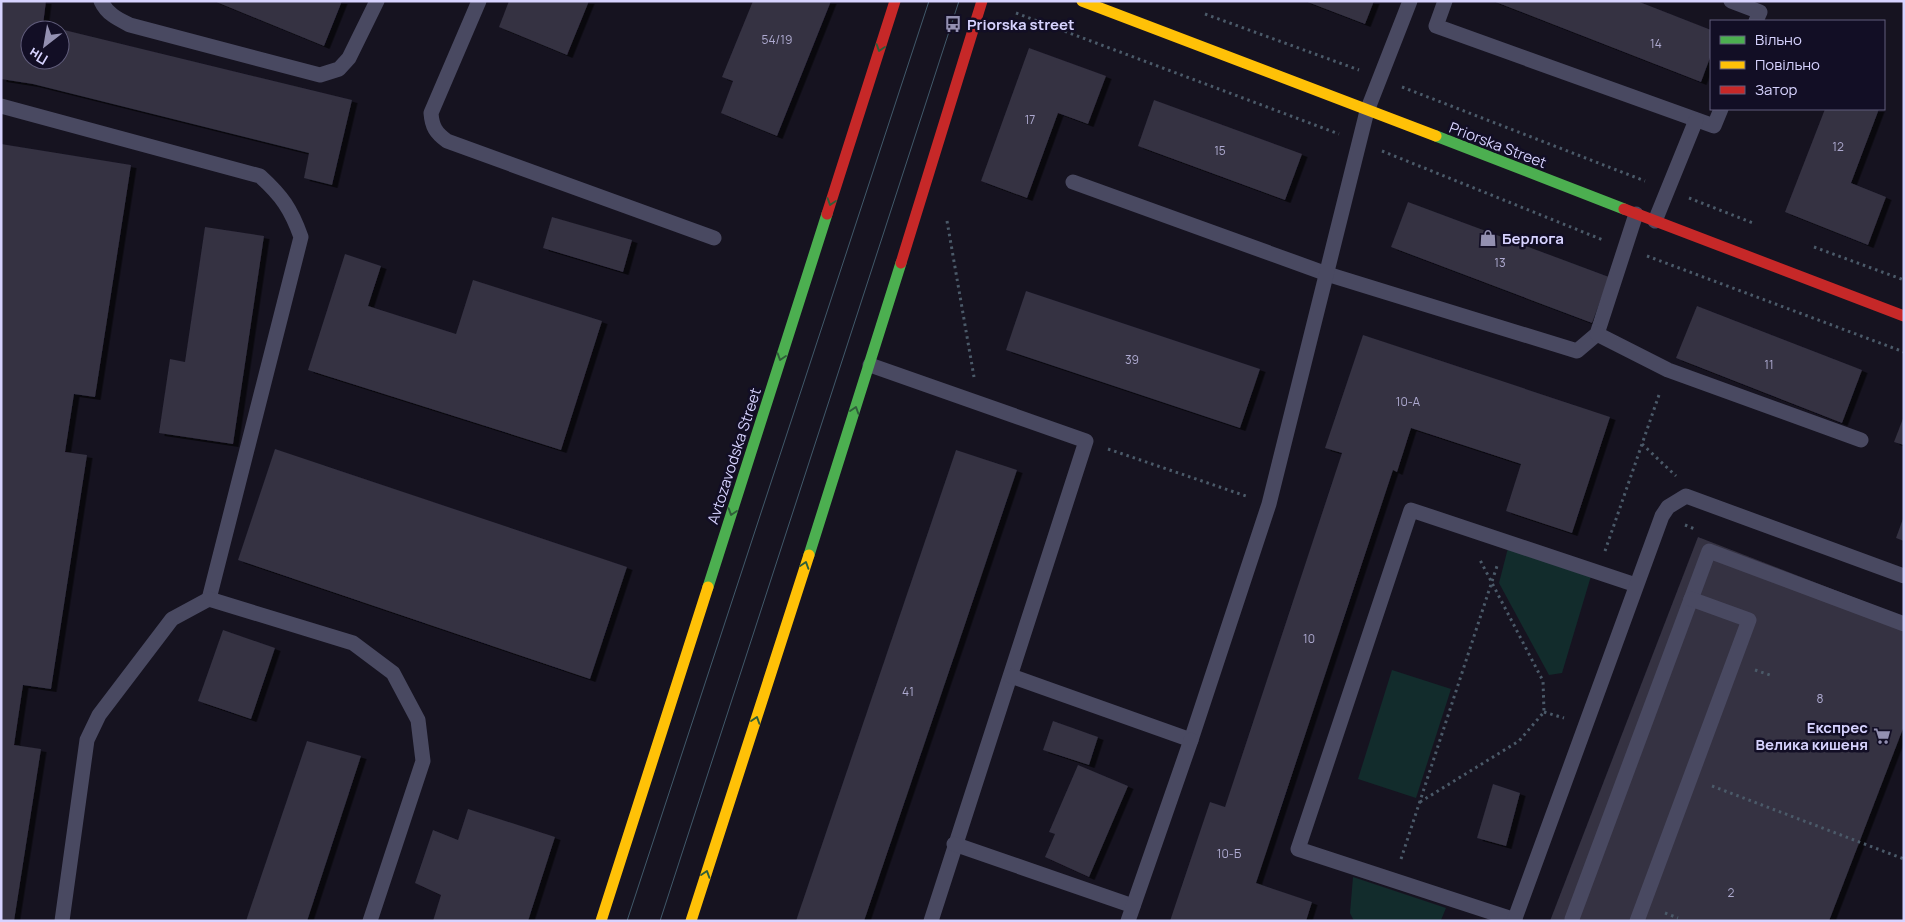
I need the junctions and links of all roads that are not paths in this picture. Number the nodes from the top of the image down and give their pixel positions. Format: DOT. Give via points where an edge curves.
graph roads {
  1 [pos="101,1"];
  2 [pos="377,1"];
  3 [pos="478,1"];
  4 [pos="895,1"];
  5 [pos="982,1"];
  6 [pos="1082,1"];
  7 [pos="1410,1"];
  8 [pos="1445,1"];
  9 [pos="1731,1"];
  10 [pos="1756,20"];
  11 [pos="1,106"];
  12 [pos="1722,110"];
  13 [pos="1367,111"];
  14 [pos="1696,120"];
  15 [pos="1073,182"];
  16 [pos="1636,214"];
  17 [pos="1655,221"];
  18 [pos="714,238"];
  19 [pos="1327,274"];
  20 [pos="1904,316"];
  21 [pos="1597,334"];
  22 [pos="870,365"];
  23 [pos="1861,440"];
  24 [pos="1904,576"];
  25 [pos="1636,585"];
  26 [pos="209,599"];
  27 [pos="1691,599"];
  28 [pos="1904,624"];
  29 [pos="1011,676"];
  30 [pos="1191,740"];
  31 [pos="954,844"];
  32 [pos="1133,906"];
  33 [pos="1572,919"];
  34 [pos="62,921"];
  35 [pos="370,921"];
  36 [pos="601,921"];
  37 [pos="691,921"];
  38 [pos="930,921"];
  39 [pos="1128,921"];
  40 [pos="1514,921"];
  41 [pos="1637,921"];
  1 -- 2 [label="lane" via="114,17 130,24 320,75 339,70 349,58"];
  3 -- 18 [label="lane" via="431,113 436,132 447,141"];
  4 -- 36 [label="main road, Avtozavodska Street, one-way"];
  5 -- 22 [label="main road"];
  6 -- 13 [label="main road, Priorska Street"];
  7 -- 13 [label="lane"];
  8 -- 14 [label="lane" via="1436,26"];
  9 -- 10 [label="lane" via="1760,12"];
  11 -- 26 [label="lane" via="260,176 278,192 291,211 301,237"];
  12 -- 14 [label="lane" via="1714,126"];
  13 -- 16 [label="main road, Priorska Street"];
  13 -- 19 [label="lane"];
  14 -- 17 [label="lane"];
  15 -- 19 [label="lane"];
  16 -- 17 [label="main road, Priorska Street"];
  16 -- 21 [label="lane"];
  17 -- 20 [label="main road, Priorska Street"];
  19 -- 21 [label="lane" via="1577,351"];
  19 -- 30 [label="lane" via="1269,504"];
  21 -- 23 [label="lane" via="1668,370"];
  22 -- 29 [label="lane" via="1086,441"];
  37 -- 22 [label="main road, one-way"];
  24 -- 25 [label="lane" via="1686,496 1668,506 1662,516"];
  25 -- 40 [label="lane"];
  25 -- 40 [label="lane" via="1412,510 1298,848"];
  26 -- 34 [label="lane" via="172,618 99,715 87,740"];
  26 -- 35 [label="lane" via="353,643 393,673 418,720 424,761"];
  27 -- 28 [label="lane" via="1708,551"];
  27 -- 33 [label="lane"];
  27 -- 41 [label="lane" via="1749,620"];
  29 -- 30 [label="lane"];
  29 -- 31 [label="lane"];
  30 -- 32 [label="lane"];
  31 -- 32 [label="lane"];
  31 -- 38 [label="lane"];
  32 -- 39 [label="lane"];
}
